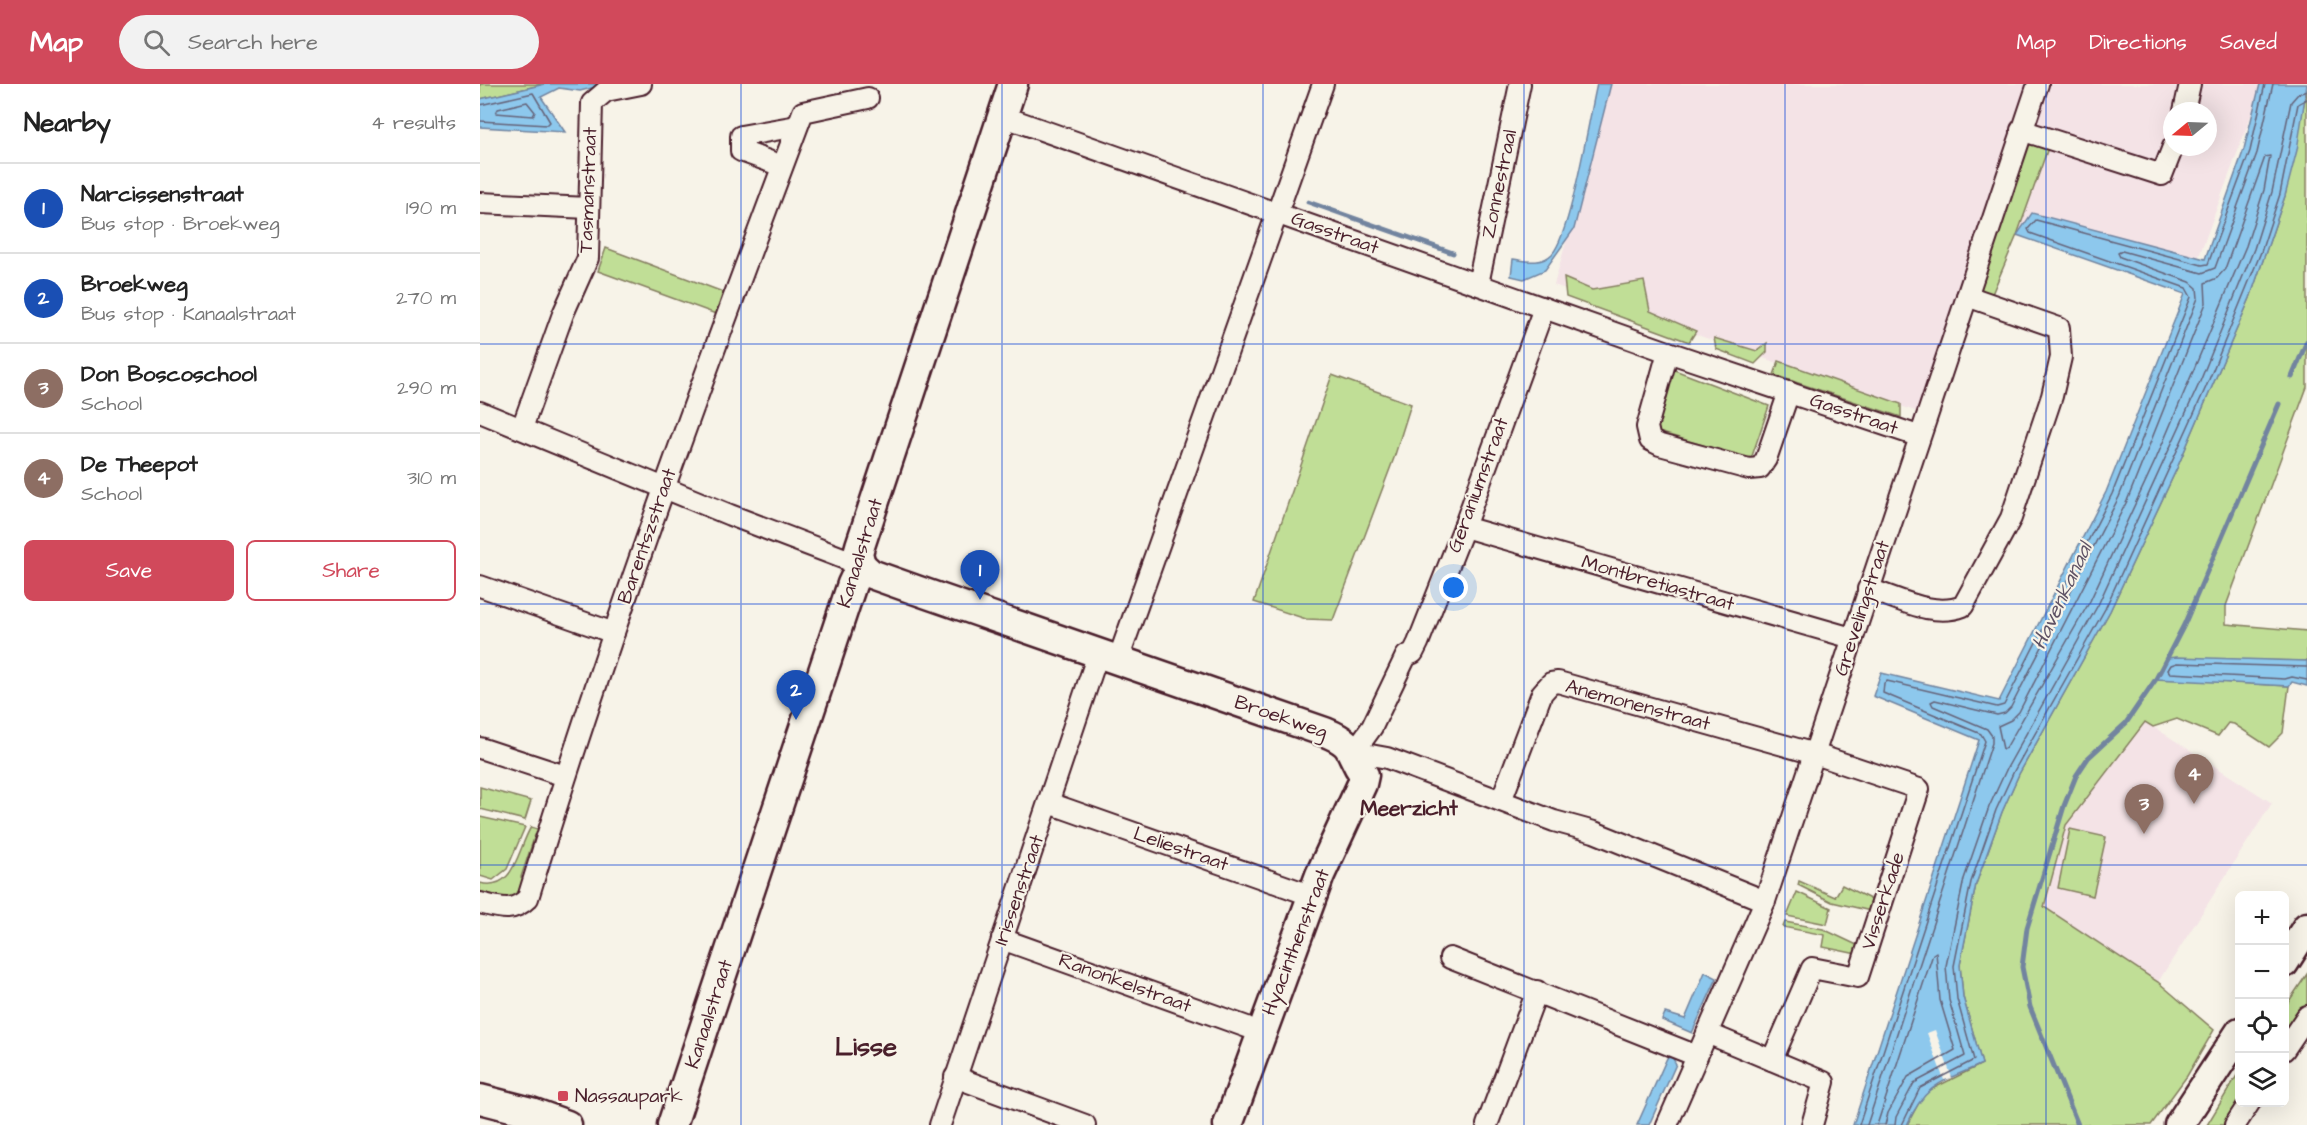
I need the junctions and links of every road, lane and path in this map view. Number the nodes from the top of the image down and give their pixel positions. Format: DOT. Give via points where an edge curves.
graph roads {
  1 [pos="641,84"];
  2 [pos="1013,84"];
  3 [pos="1323,84"];
  4 [pos="1520,84"];
  5 [pos="2038,84"];
  6 [pos="2190,84"];
  7 [pos="868,98"];
  8 [pos="2186,102"];
  9 [pos="1002,116"];
  10 [pos="797,126"];
  11 [pos="2021,130"];
  12 [pos="2169,156"];
  13 [pos="783,166"];
  14 [pos="480,203"];
  15 [pos="589,208"];
  16 [pos="1278,212"];
  17 [pos="1478,284"];
  18 [pos="1967,296"];
  19 [pos="1544,308"];
  20 [pos="1668,352"];
  21 [pos="1789,392"];
  22 [pos="480,412"];
  23 [pos="522,428"];
  24 [pos="1918,436"];
  25 [pos="663,488"];
  26 [pos="1464,527"];
  27 [pos="861,565"];
  28 [pos="480,586"];
  29 [pos="1868,589"];
  30 [pos="614,633"];
  31 [pos="1852,638"];
  32 [pos="1108,657"];
  33 [pos="480,748"];
  34 [pos="1815,754"];
  35 [pos="1355,757"];
  36 [pos="565,776"];
  37 [pos="1501,801"];
  38 [pos="1049,803"];
  39 [pos="1306,893"];
  40 [pos="1765,901"];
  41 [pos="480,903"];
  42 [pos="2307,927"];
  43 [pos="1002,939"];
  44 [pos="2289,955"];
  45 [pos="1450,958"];
  46 [pos="1537,991"];
  47 [pos="2307,1016"];
  48 [pos="1247,1027"];
  49 [pos="1707,1034"];
  50 [pos="2235,1040"];
  51 [pos="2289,1043"];
  52 [pos="1697,1056"];
  53 [pos="1772,1060"];
  54 [pos="955,1077"];
  55 [pos="480,1099"];
  56 [pos="2247,1107"];
  57 [pos="567,1125"];
  58 [pos="672,1125"];
  59 [pos="940,1125"];
  60 [pos="1085,1125"];
  61 [pos="1210,1125"];
  62 [pos="1228,1125"];
  63 [pos="1487,1125"];
  64 [pos="1667,1125"];
  65 [pos="1812,1125"];
  66 [pos="2179,1125"];
  67 [pos="2235,1125"];
  1 -- 15 [label="street, Tasmanstraat" via="606,91 592,103"];
  2 -- 9 [label="main road, Kanaalstraat"];
  3 -- 16 [label="street, Irissenstraat"];
  4 -- 17 [label="street, Zonnestraal"];
  5 -- 11 [label="street, Grevelingstraat"];
  6 -- 8 [label="street"];
  7 -- 10 [label="street" via="803,112"];
  9 -- 16 [label="street, Gasstraat"];
  9 -- 27 [label="main road, Kanaalstraat" via="860,546"];
  10 -- 13 [label="street, Barentszstraat"];
  10 -- 13 [label="street" via="741,136 741,151"];
  11 -- 12 [label="street" via="2162,175"];
  11 -- 18 [label="street, Grevelingstraat"];
  13 -- 25 [label="street, Barentszstraat"];
  14 -- 15 [label="street"];
  15 -- 23 [label="street, Tasmanstraat" via="588,258 563,314"];
  16 -- 17 [label="street, Gasstraat"];
  16 -- 32 [label="street, Irissenstraat"];
  17 -- 19 [label="street, Gasstraat"];
  18 -- 24 [label="street, Grevelingstraat"];
  18 -- 29 [label="street" via="2059,328 2061,357 2052,396 2011,518 1963,606 1949,612 1931,610"];
  19 -- 20 [label="street, Gasstraat"];
  19 -- 26 [label="street, Geraniumstraat"];
  20 -- 21 [label="street, Gasstraat"];
  20 -- 21 [label="street, Gasstraat" via="1647,427 1650,440 1660,445 1749,469 1760,468"];
  21 -- 24 [label="street, Gasstraat"];
  22 -- 23 [label="street"];
  23 -- 25 [label="street"];
  24 -- 29 [label="street, Grevelingstraat"];
  25 -- 27 [label="street"];
  25 -- 30 [label="street, Barentszstraat"];
  26 -- 31 [label="street, Montbretiastraat"];
  26 -- 35 [label="street, Geraniumstraat" via="1418,643 1413,653 1406,656"];
  27 -- 32 [label="main road, Broekweg" via="879,577"];
  27 -- 58 [label="main road, Kanaalstraat"];
  28 -- 30 [label="street"];
  29 -- 31 [label="street, Grevelingstraat"];
  30 -- 36 [label="street, Barentszstraat"];
  31 -- 34 [label="street, Grevelingstraat"];
  32 -- 35 [label="main road, Broekweg" via="1341,739"];
  32 -- 38 [label="street, Irissenstraat"];
  33 -- 36 [label="street"];
  34 -- 37 [label="street, Anemonenstraat" via="1551,683 1542,693"];
  34 -- 40 [label="street, Grevelingstraat"];
  34 -- 53 [label="street, Visserkade" via="1919,789 1858,977 1812,968"];
  35 -- 37 [label="street, Broekweg" via="1387,758"];
  35 -- 39 [label="main road, Hyacinthenstraat" via="1364,775 1362,784"];
  36 -- 41 [label="street, Barentszstraat" via="528,898 519,907 507,909"];
  37 -- 40 [label="street, Broekweg" via="1611,838"];
  38 -- 39 [label="street, Leliestraat"];
  38 -- 43 [label="street, Irissenstraat"];
  39 -- 48 [label="main road, Hyacinthenstraat"];
  39 -- 62 [label="main road, Hyacinthenstraat"];
  40 -- 49 [label="street, Grevelingstraat"];
  42 -- 44 [label="main road"];
  43 -- 48 [label="street, Ranonkelstraat"];
  43 -- 54 [label="street, Irissenstraat"];
  45 -- 46 [label="street"];
  46 -- 52 [label="street"];
  46 -- 63 [label="street"];
  47 -- 51 [label="street"];
  48 -- 61 [label="main road, Hyacinthenstraat"];
  49 -- 52 [label="street, Grevelingstraat"];
  49 -- 53 [label="street"];
  50 -- 66 [label="main road"];
  52 -- 64 [label="street, Grevelingstraat"];
  53 -- 65 [label="street" via="1824,1082"];
  54 -- 59 [label="street, Irissenstraat"];
  54 -- 60 [label="street"];
  55 -- 57 [label="main road"];
  56 -- 67 [label="street"];
}
